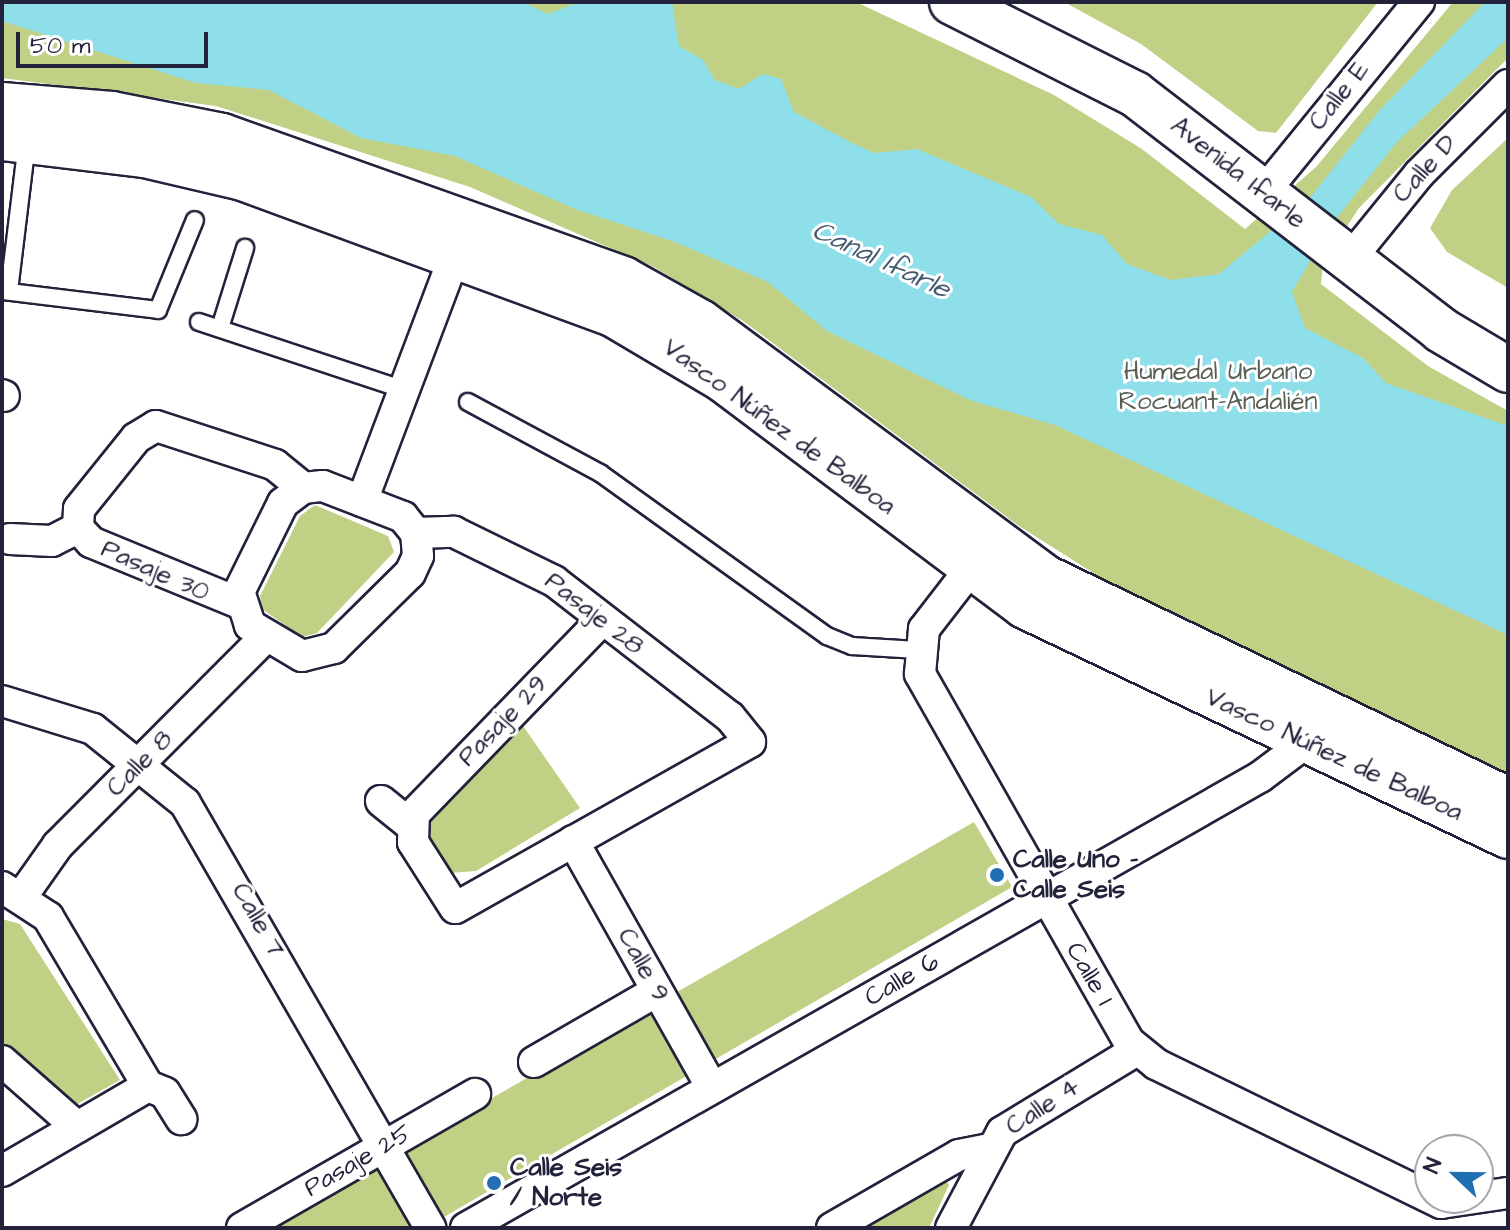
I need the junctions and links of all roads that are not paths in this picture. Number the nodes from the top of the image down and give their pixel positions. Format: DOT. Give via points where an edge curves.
graph roads {
  1 [pos="952,2"];
  2 [pos="1419,2"];
  3 [pos="1508,85"];
  4 [pos="2,105"];
  5 [pos="14,139"];
  6 [pos="1269,198"];
  7 [pos="195,220"];
  8 [pos="463,235"];
  9 [pos="245,248"];
  10 [pos="1345,256"];
  11 [pos="6,291"];
  12 [pos="199,322"];
  13 [pos="220,328"];
  14 [pos="1508,370"];
  15 [pos="405,390"];
  16 [pos="468,402"];
  17 [pos="303,488"];
  18 [pos="362,501"];
  19 [pos="78,528"];
  20 [pos="416,533"];
  21 [pos="10,539"];
  22 [pos="980,555"];
  23 [pos="239,603"];
  24 [pos="601,621"];
  25 [pos="264,638"];
  26 [pos="918,650"];
  27 [pos="2,701"];
  28 [pos="1312,726"];
  29 [pos="142,762"];
  30 [pos="1508,800"];
  31 [pos="381,801"];
  32 [pos="411,825"];
  33 [pos="1508,836"];
  34 [pos="573,841"];
  35 [pos="12,891"];
  36 [pos="1046,899"];
  37 [pos="657,991"];
  38 [pos="1137,1050"];
  39 [pos="2,1061"];
  40 [pos="534,1062"];
  41 [pos="148,1086"];
  42 [pos="712,1088"];
  43 [pos="475,1094"];
  44 [pos="181,1119"];
  45 [pos="77,1127"];
  46 [pos="384,1146"];
  47 [pos="989,1149"];
  48 [pos="2,1171"];
  49 [pos="1508,1193"];
  50 [pos="1455,1217"];
  51 [pos="242,1228"];
  52 [pos="430,1228"];
  53 [pos="466,1228"];
  54 [pos="832,1228"];
  55 [pos="951,1228"];
  1 -- 6 [label="street, Avenida Ifarle" via="1098,70"];
  2 -- 6 [label="street, Calle E"];
  3 -- 10 [label="street, Calle D"];
  4 -- 8 [label="street, Vasco Núñez de Balboa" via="185,127"];
  5 -- 8 [label="street, Vasco Núñez de Balboa" via="221,172"];
  5 -- 11 [label="lane"];
  6 -- 10 [label="street, Avenida Ifarle"];
  7 -- 11 [label="lane" via="158,310"];
  8 -- 15 [label="street"];
  8 -- 22 [label="street, Vasco Núñez de Balboa" via="623,279 700,322"];
  9 -- 13 [label="lane"];
  10 -- 14 [label="street, Avenida Ifarle"];
  12 -- 13 [label="lane"];
  13 -- 15 [label="lane"];
  15 -- 18 [label="street"];
  16 -- 26 [label="lane" via="600,473 827,636 852,646"];
  17 -- 18 [label="street" via="323,486"];
  17 -- 19 [label="street, Pasaje 30" via="275,465 156,426 142,432 79,509"];
  17 -- 23 [label="street" via="278,511"];
  18 -- 20 [label="street" via="403,517"];
  19 -- 21 [label="street, Pasaje 30" via="52,541"];
  19 -- 23 [label="street, Pasaje 30" via="130,561"];
  20 -- 24 [label="street, Pasaje 28" via="454,532 496,548 554,581"];
  20 -- 25 [label="street" via="410,573 334,648 302,656"];
  22 -- 26 [label="street" via="929,621"];
  22 -- 28 [label="street, Vasco Núñez de Balboa" via="1081,598"];
  23 -- 25 [label="street"];
  24 -- 32 [label="street, Pasaje 29" via="420,806"];
  24 -- 34 [label="street, Pasaje 28" via="730,717 750,742"];
  25 -- 29 [label="street, Calle 8"];
  26 -- 36 [label="street, Calle 1" via="925,686"];
  27 -- 29 [label="street, Calle 7" via="69,718"];
  28 -- 30 [label="street, Vasco Núñez de Balboa"];
  28 -- 33 [label="street, Vasco Núñez de Balboa"];
  28 -- 36 [label="street, Calle 6" via="1260,777"];
  29 -- 35 [label="street, Calle 8"];
  29 -- 46 [label="street, Calle 7" via="202,825"];
  31 -- 32 [label="street"];
  32 -- 34 [label="street" via="413,842 455,908"];
  34 -- 37 [label="street, Calle 9"];
  35 -- 41 [label="street, Calle 8" via="55,926"];
  36 -- 38 [label="street, Calle 1"];
  36 -- 42 [label="street, Calle 6"];
  37 -- 40 [label="street"];
  37 -- 42 [label="street, Calle 9"];
  38 -- 47 [label="street, Calle 4" via="1010,1124"];
  38 -- 50 [label="street"];
  39 -- 45 [label="street"];
  41 -- 44 [label="street, Calle 8" via="165,1093"];
  41 -- 45 [label="street"];
  42 -- 53 [label="street, Calle 6"];
  43 -- 46 [label="street, Pasaje 25"];
  45 -- 48 [label="street"];
  46 -- 51 [label="street, Pasaje 25"];
  46 -- 52 [label="street, Calle 7"];
  47 -- 54 [label="street" via="959,1155"];
  47 -- 55 [label="street, Calle 4"];
  49 -- 50 [label="street"];
}
